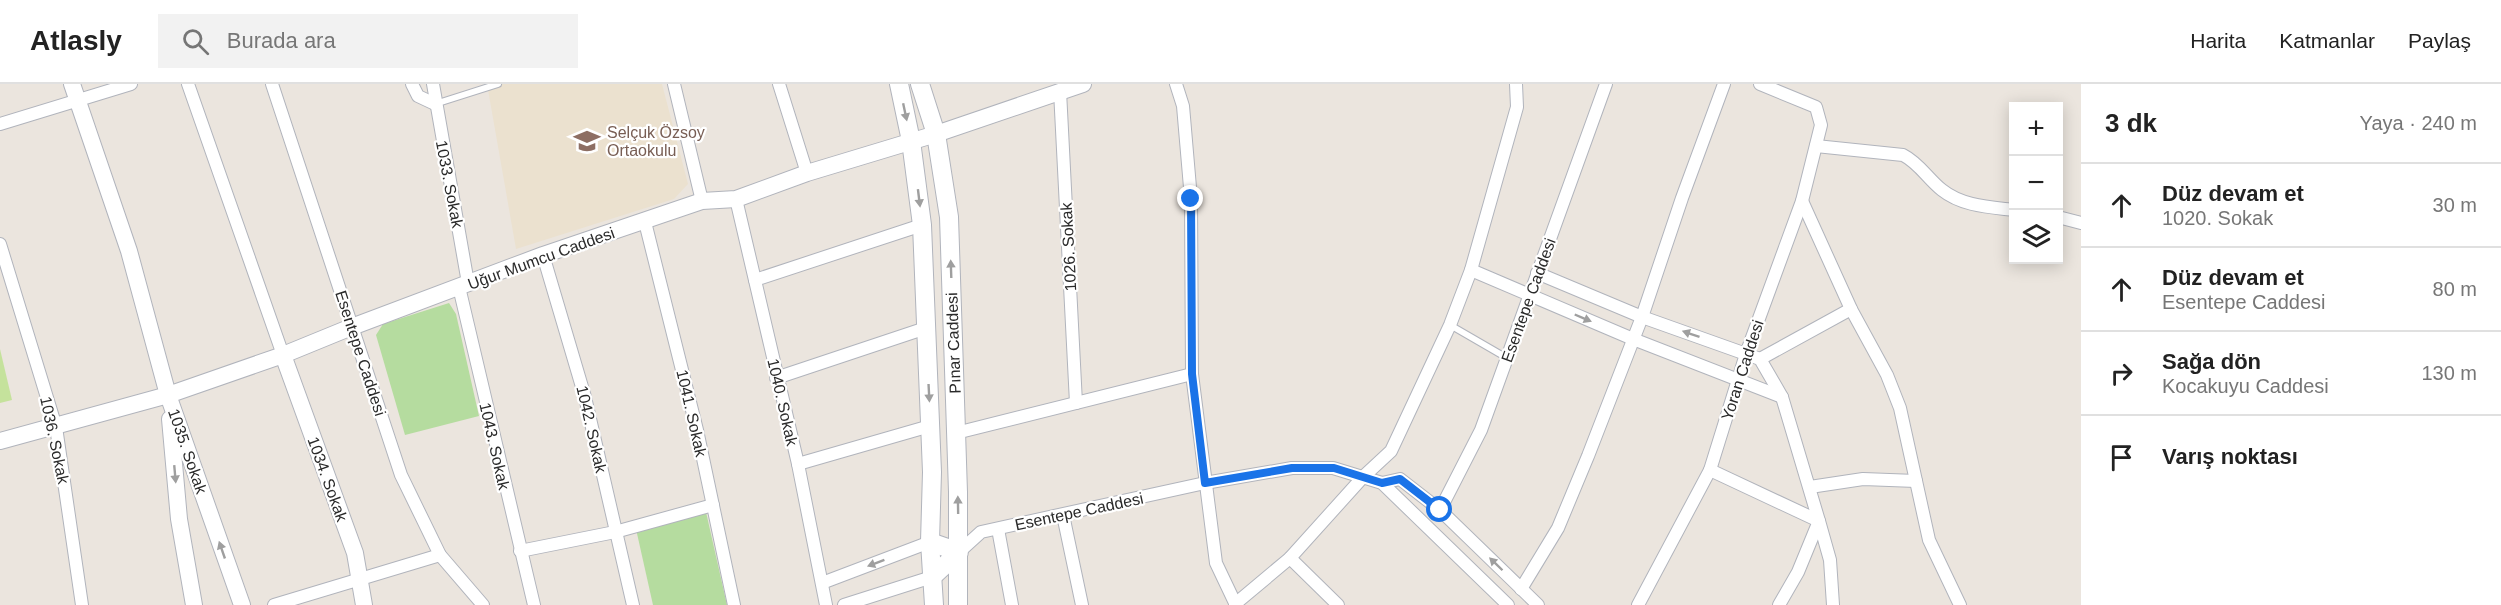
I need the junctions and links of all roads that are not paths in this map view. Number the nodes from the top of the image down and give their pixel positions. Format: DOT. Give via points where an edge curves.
graph roads {
  1 [pos="72,84"];
  2 [pos="131,84"];
  3 [pos="188,84"];
  4 [pos="272,84"];
  5 [pos="412,84"];
  6 [pos="433,84"];
  7 [pos="498,84"];
  8 [pos="674,84"];
  9 [pos="780,84"];
  10 [pos="899,84"];
  11 [pos="920,84"];
  12 [pos="1083,84"];
  13 [pos="1176,84"];
  14 [pos="1516,84"];
  15 [pos="1606,84"];
  16 [pos="1724,84"];
  17 [pos="1760,84"];
  18 [pos="1060,91"];
  19 [pos="78,101"];
  20 [pos="435,104"];
  21 [pos="0,123"];
  22 [pos="936,134"];
  23 [pos="911,141"];
  24 [pos="1816,146"];
  25 [pos="807,173"];
  26 [pos="736,199"];
  27 [pos="702,201"];
  28 [pos="1802,201"];
  29 [pos="2009,209"];
  30 [pos="2063,218"];
  31 [pos="645,222"];
  32 [pos="2081,223"];
  33 [pos="922,225"];
  34 [pos="0,244"];
  35 [pos="543,255"];
  36 [pos="1471,270"];
  37 [pos="1537,273"];
  38 [pos="755,280"];
  39 [pos="463,285"];
  40 [pos="1529,295"];
  41 [pos="1851,309"];
  42 [pos="1642,317"];
  43 [pos="1450,325"];
  44 [pos="353,327"];
  45 [pos="926,328"];
  46 [pos="1633,339"];
  47 [pos="1746,354"];
  48 [pos="283,355"];
  49 [pos="1507,358"];
  50 [pos="1760,359"];
  51 [pos="1192,374"];
  52 [pos="776,378"];
  53 [pos="1738,379"];
  54 [pos="168,394"];
  55 [pos="1782,398"];
  56 [pos="1076,404"];
  57 [pos="930,426"];
  58 [pos="56,427"];
  59 [pos="956,433"];
  60 [pos="0,441"];
  61 [pos="798,464"];
  62 [pos="1710,470"];
  63 [pos="1363,477"];
  64 [pos="1916,481"];
  65 [pos="1205,483"];
  66 [pos="1382,483"];
  67 [pos="1810,488"];
  68 [pos="713,505"];
  69 [pos="1440,510"];
  70 [pos="1063,515"];
  71 [pos="1819,521"];
  72 [pos="998,529"];
  73 [pos="615,532"];
  74 [pos="930,542"];
  75 [pos="520,551"];
  76 [pos="959,552"];
  77 [pos="440,555"];
  78 [pos="1290,558"];
  79 [pos="932,578"];
  80 [pos="361,580"];
  81 [pos="822,583"];
  82 [pos="1521,589"];
  83 [pos="1235,604"];
  84 [pos="82,605"];
  85 [pos="194,605"];
  86 [pos="242,605"];
  87 [pos="274,605"];
  88 [pos="364,605"];
  89 [pos="483,605"];
  90 [pos="534,605"];
  91 [pos="633,605"];
  92 [pos="734,605"];
  93 [pos="826,605"];
  94 [pos="844,605"];
  95 [pos="934,605"];
  96 [pos="958,605"];
  97 [pos="1012,605"];
  98 [pos="1082,605"];
  99 [pos="1338,605"];
  100 [pos="1508,605"];
  101 [pos="1538,605"];
  102 [pos="1638,605"];
  103 [pos="1779,605"];
  104 [pos="1833,605"];
  105 [pos="1960,605"];
  1 -- 19 [label="street"];
  2 -- 19 [label="street"];
  3 -- 48 [label="street"];
  4 -- 44 [label="street, Esentepe Caddesi"];
  5 -- 20 [label="street" via="418,96"];
  6 -- 20 [label="street, 1033. Sokak"];
  7 -- 20 [label="lane"];
  8 -- 27 [label="street"];
  9 -- 25 [label="street"];
  10 -- 23 [label="main road, Pınar Caddesi, one-way"];
  11 -- 22 [label="main road, Pınar Caddesi"];
  12 -- 18 [label="street, Uğur Mumcu Caddesi"];
  13 -- 51 [label="street" via="1183,106 1191,199"];
  14 -- 36 [label="street" via="1517,107"];
  15 -- 37 [label="street, Esentepe Caddesi"];
  16 -- 42 [label="street"];
  17 -- 24 [label="street, Yoran Caddesi" via="1816,107 1821,125"];
  18 -- 22 [label="street, Uğur Mumcu Caddesi"];
  18 -- 56 [label="street, 1026. Sokak"];
  19 -- 21 [label="street"];
  19 -- 54 [label="street" via="129,251"];
  20 -- 39 [label="street, 1033. Sokak"];
  22 -- 23 [label="street, Uğur Mumcu Caddesi"];
  59 -- 22 [label="main road, Pınar Caddesi, one-way" via="949,217"];
  23 -- 25 [label="street, Uğur Mumcu Caddesi"];
  23 -- 33 [label="main road, Pınar Caddesi, one-way"];
  24 -- 28 [label="street, Yoran Caddesi"];
  24 -- 29 [label="street" via="1903,155 1952,196 1974,205"];
  25 -- 26 [label="street, Uğur Mumcu Caddesi"];
  26 -- 27 [label="street, Uğur Mumcu Caddesi"];
  26 -- 38 [label="street, 1040. Sokak"];
  27 -- 31 [label="street, Uğur Mumcu Caddesi"];
  28 -- 41 [label="street"];
  28 -- 47 [label="street, Yoran Caddesi"];
  30 -- 32 [label="street"];
  31 -- 35 [label="street, Uğur Mumcu Caddesi"];
  31 -- 68 [label="street, 1041. Sokak"];
  33 -- 38 [label="street"];
  33 -- 45 [label="main road, Pınar Caddesi"];
  34 -- 58 [label="street, 1036. Sokak"];
  35 -- 39 [label="street, Uğur Mumcu Caddesi"];
  35 -- 73 [label="street, 1042. Sokak" via="585,397"];
  36 -- 40 [label="street"];
  36 -- 43 [label="street"];
  37 -- 40 [label="street, Esentepe Caddesi"];
  37 -- 42 [label="street"];
  38 -- 52 [label="street, 1040. Sokak"];
  39 -- 44 [label="street, Uğur Mumcu Caddesi"];
  39 -- 75 [label="street, 1043. Sokak"];
  40 -- 46 [label="street, one-way"];
  40 -- 49 [label="street, Esentepe Caddesi"];
  41 -- 50 [label="street"];
  41 -- 64 [label="street" via="1900,408"];
  42 -- 46 [label="street"];
  47 -- 42 [label="street, one-way"];
  43 -- 49 [label="lane"];
  43 -- 63 [label="street" via="1391,451"];
  44 -- 48 [label="street, Uğur Mumcu Caddesi"];
  44 -- 77 [label="street, Esentepe Caddesi" via="401,476"];
  45 -- 52 [label="street"];
  45 -- 57 [label="main road, Pınar Caddesi, one-way"];
  46 -- 53 [label="street"];
  46 -- 82 [label="street" via="1558,528"];
  47 -- 50 [label="street"];
  47 -- 53 [label="street, Yoran Caddesi"];
  48 -- 54 [label="street, Uğur Mumcu Caddesi"];
  48 -- 80 [label="street, 1034. Sokak" via="355,553"];
  49 -- 69 [label="street, Esentepe Caddesi" via="1482,430"];
  50 -- 55 [label="street"];
  51 -- 56 [label="street"];
  51 -- 65 [label="street"];
  52 -- 61 [label="street, 1040. Sokak"];
  53 -- 55 [label="street"];
  53 -- 62 [label="street, Yoran Caddesi"];
  54 -- 58 [label="street, Uğur Mumcu Caddesi"];
  54 -- 85 [label="street, 1035. Sokak, one-way" via="179,519"];
  86 -- 54 [label="street, 1035. Sokak, one-way"];
  55 -- 67 [label="street"];
  56 -- 59 [label="street"];
  57 -- 61 [label="street"];
  57 -- 74 [label="main road, Pınar Caddesi"];
  58 -- 60 [label="street, Uğur Mumcu Caddesi"];
  58 -- 84 [label="street, 1036. Sokak"];
  76 -- 59 [label="main road, Pınar Caddesi, one-way"];
  61 -- 81 [label="street, 1040. Sokak"];
  62 -- 71 [label="street"];
  62 -- 102 [label="street, Yoran Caddesi"];
  63 -- 65 [label="street, Esentepe Caddesi" via="1334,468 1292,468"];
  63 -- 66 [label="street, Esentepe Caddesi"];
  63 -- 78 [label="street"];
  64 -- 67 [label="street" via="1863,479"];
  64 -- 105 [label="street" via="1929,540"];
  65 -- 70 [label="street, Esentepe Caddesi"];
  65 -- 83 [label="street" via="1216,564"];
  66 -- 69 [label="street, Esentepe Caddesi" via="1400,479"];
  66 -- 100 [label="street"];
  67 -- 71 [label="street"];
  68 -- 73 [label="street"];
  68 -- 92 [label="street, 1041. Sokak"];
  82 -- 69 [label="street, one-way"];
  70 -- 72 [label="street, Esentepe Caddesi"];
  70 -- 98 [label="street"];
  71 -- 103 [label="street"];
  71 -- 104 [label="street" via="1830,560"];
  72 -- 76 [label="street, Esentepe Caddesi" via="981,532"];
  72 -- 97 [label="street"];
  73 -- 75 [label="street"];
  73 -- 91 [label="street, 1042. Sokak"];
  74 -- 76 [label="main road"];
  74 -- 79 [label="main road, Pınar Caddesi"];
  74 -- 81 [label="street, one-way"];
  75 -- 90 [label="street, 1043. Sokak"];
  76 -- 79 [label="main road"];
  76 -- 96 [label="main road, Pınar Caddesi"];
  77 -- 80 [label="street"];
  77 -- 89 [label="street, Esentepe Caddesi"];
  78 -- 83 [label="street"];
  78 -- 99 [label="street"];
  79 -- 94 [label="street"];
  79 -- 95 [label="main road, Pınar Caddesi"];
  80 -- 87 [label="street"];
  80 -- 88 [label="street, 1034. Sokak"];
  81 -- 93 [label="street, 1040. Sokak"];
  82 -- 101 [label="street"];
}
